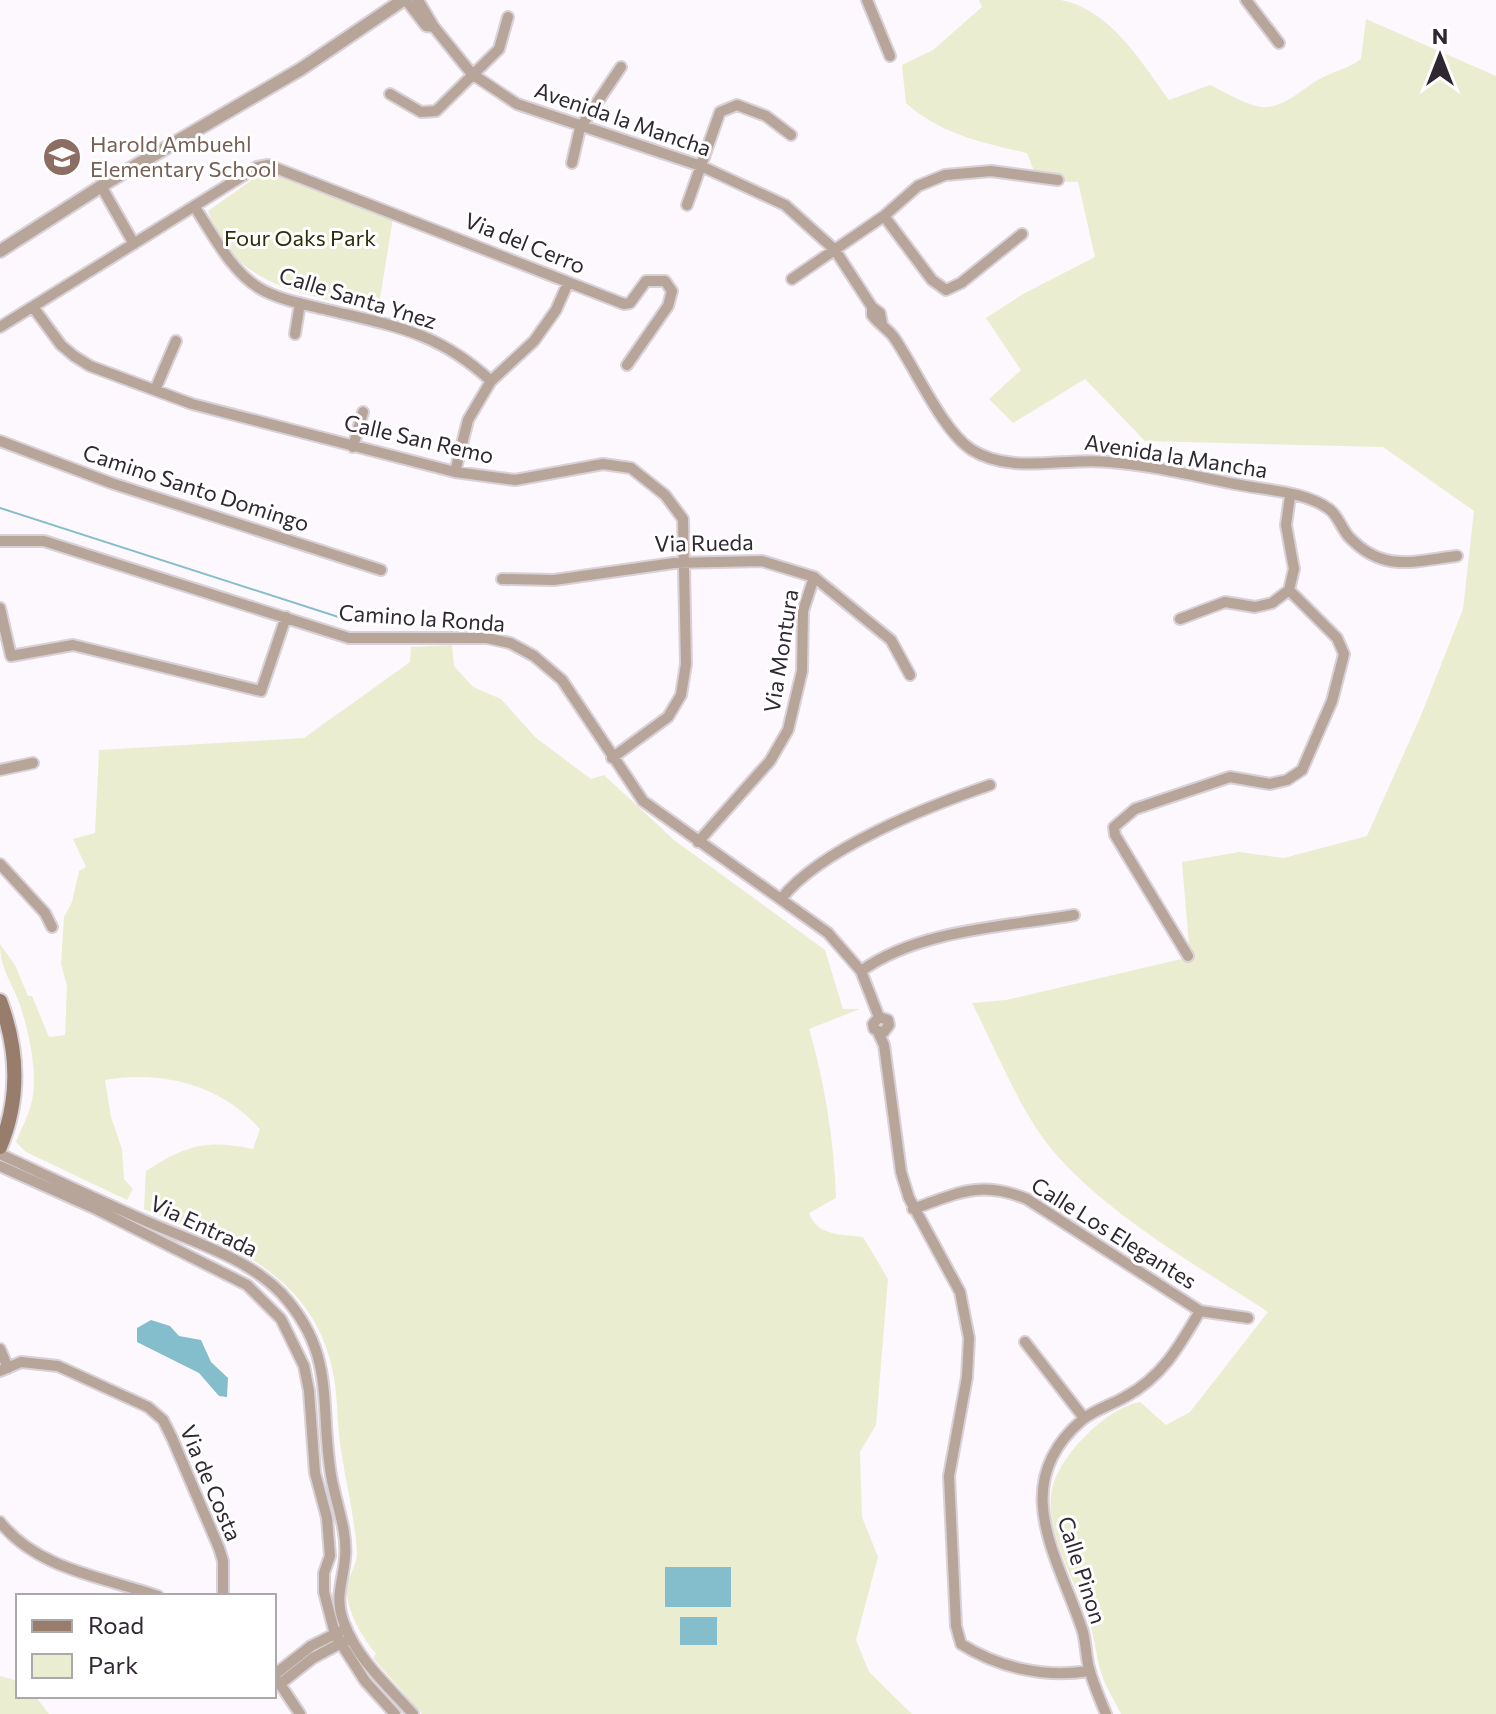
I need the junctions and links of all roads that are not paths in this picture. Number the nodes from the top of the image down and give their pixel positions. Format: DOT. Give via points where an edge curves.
graph roads {
  1 [pos="404,0"];
  2 [pos="418,0"];
  3 [pos="867,0"];
  4 [pos="1246,0"];
  5 [pos="508,17"];
  6 [pos="434,27"];
  7 [pos="1279,43"];
  8 [pos="890,56"];
  9 [pos="621,67"];
  10 [pos="472,74"];
  11 [pos="390,94"];
  12 [pos="580,128"];
  13 [pos="791,135"];
  14 [pos="572,163"];
  15 [pos="701,166"];
  16 [pos="1058,180"];
  17 [pos="101,186"];
  18 [pos="687,205"];
  19 [pos="194,206"];
  20 [pos="884,216"];
  21 [pos="1022,234"];
  22 [pos="134,244"];
  23 [pos="835,250"];
  24 [pos="0,251"];
  25 [pos="792,279"];
  26 [pos="568,283"];
  27 [pos="300,303"];
  28 [pos="33,307"];
  29 [pos="0,327"];
  30 [pos="295,334"];
  31 [pos="176,341"];
  32 [pos="627,365"];
  33 [pos="491,381"];
  34 [pos="155,390"];
  35 [pos="363,412"];
  36 [pos="0,441"];
  37 [pos="353,447"];
  38 [pos="455,472"];
  39 [pos="1290,496"];
  40 [pos="0,541"];
  41 [pos="1457,556"];
  42 [pos="684,562"];
  43 [pos="381,570"];
  44 [pos="814,577"];
  45 [pos="502,579"];
  46 [pos="1289,590"];
  47 [pos="0,608"];
  48 [pos="286,617"];
  49 [pos="1180,619"];
  50 [pos="910,675"];
  51 [pos="612,758"];
  52 [pos="33,763"];
  53 [pos="0,770"];
  54 [pos="990,785"];
  55 [pos="698,842"];
  56 [pos="0,864"];
  57 [pos="781,899"];
  58 [pos="1074,915"];
  59 [pos="52,927"];
  60 [pos="1188,956"];
  61 [pos="861,971"];
  62 [pos="0,1001"];
  63 [pos="0,1147"];
  64 [pos="0,1154"];
  65 [pos="0,1166"];
  66 [pos="913,1209"];
  67 [pos="129,1220"];
  68 [pos="1200,1311"];
  69 [pos="1248,1318"];
  70 [pos="1025,1342"];
  71 [pos="0,1349"];
  72 [pos="4,1370"];
  73 [pos="1084,1418"];
  74 [pos="336,1492"];
  75 [pos="321,1496"];
  76 [pos="0,1522"];
  77 [pos="324,1573"];
  78 [pos="340,1576"];
  79 [pos="152,1594"];
  80 [pos="223,1594"];
  81 [pos="343,1636"];
  82 [pos="1089,1671"];
  83 [pos="276,1678"];
  84 [pos="300,1714"];
  85 [pos="395,1714"];
  86 [pos="413,1714"];
  87 [pos="1106,1714"];
  1 -- 6 [label="street, Avenida la Mancha" via="426,26"];
  1 -- 17 [label="street" via="301,69"];
  2 -- 6 [label="street, Avenida la Mancha"];
  3 -- 8 [label="street"];
  4 -- 7 [label="street"];
  5 -- 10 [label="street" via="499,49"];
  6 -- 10 [label="street, Avenida la Mancha"];
  9 -- 12 [label="street"];
  10 -- 11 [label="street" via="436,111 421,112"];
  10 -- 12 [label="street, Avenida la Mancha" via="517,104"];
  12 -- 14 [label="street"];
  12 -- 15 [label="street, Avenida la Mancha"];
  13 -- 15 [label="street" via="766,116 737,105 720,112"];
  15 -- 18 [label="street"];
  15 -- 23 [label="street, Avenida la Mancha" via="785,205"];
  16 -- 20 [label="street" via="991,171 945,175 918,186"];
  17 -- 22 [label="street"];
  17 -- 24 [label="street"];
  19 -- 22 [label="street"];
  19 -- 26 [label="street, Via del Cerro" via="268,165"];
  19 -- 27 [label="street, Calle Santa Ynez" via="235,268 260,288"];
  20 -- 21 [label="street" via="932,280 946,290"];
  20 -- 23 [label="street"];
  22 -- 28 [label="street"];
  23 -- 25 [label="street"];
  23 -- 39 [label="street, Avenida la Mancha" via="951,430 992,461 1111,462"];
  26 -- 32 [label="street, Via del Cerro" via="624,304 646,281 665,281 672,291 668,306"];
  26 -- 33 [label="street" via="534,341"];
  27 -- 30 [label="street"];
  27 -- 33 [label="street, Calle Santa Ynez" via="417,332 462,354"];
  28 -- 29 [label="street"];
  28 -- 34 [label="street, Calle San Remo" via="74,356"];
  31 -- 34 [label="street"];
  33 -- 38 [label="street" via="468,420"];
  34 -- 37 [label="street, Calle San Remo"];
  35 -- 37 [label="street"];
  36 -- 43 [label="street, Camino Santo Domingo" via="111,483"];
  37 -- 38 [label="street, Calle San Remo"];
  38 -- 42 [label="street, Calle San Remo" via="515,480 603,464 631,468 665,495 683,519"];
  39 -- 41 [label="street, Avenida la Mancha" via="1331,509 1348,536 1385,562"];
  39 -- 46 [label="street" via="1286,525 1294,569"];
  40 -- 48 [label="street, Camino la Ronda" via="44,541"];
  42 -- 44 [label="street, Via Rueda" via="762,561"];
  42 -- 45 [label="street, Via Rueda" via="554,580"];
  42 -- 51 [label="street, Calle San Remo" via="686,664 681,695 668,717"];
  44 -- 50 [label="street, Via Rueda" via="891,640"];
  44 -- 55 [label="street, Via Montura" via="803,611 802,671 788,730 770,761"];
  46 -- 49 [label="street" via="1272,603 1255,607 1225,602"];
  46 -- 60 [label="street" via="1337,638 1344,654 1332,701 1302,770 1270,784 1230,777 1135,809 1114,827"];
  47 -- 48 [label="street" via="11,656 73,645 261,691"];
  48 -- 51 [label="street, Camino la Ronda" via="349,638 461,636 510,643 562,680"];
  51 -- 55 [label="street, Camino la Ronda" via="643,801"];
  52 -- 53 [label="street"];
  54 -- 57 [label="street" via="907,816 805,873"];
  55 -- 57 [label="street, Camino la Ronda"];
  56 -- 59 [label="street"];
  57 -- 61 [label="street, Camino la Ronda" via="828,933"];
  58 -- 61 [label="street" via="935,939 895,950"];
  61 -- 66 [label="street, Camino la Ronda" via="879,1017 873,1024 883,1031 901,1172"];
  62 -- 63 [label="main road" via="14,1056 12,1110"];
  64 -- 67 [label="street, Via Entrada"];
  65 -- 67 [label="street, Via Entrada"];
  66 -- 68 [label="street, Calle Los Elegantes" via="961,1190 1012,1193"];
  66 -- 82 [label="street, Camino la Ronda" via="960,1292 969,1338 949,1487 961,1644 1010,1666 1044,1674"];
  67 -- 74 [label="street, Via Entrada" via="248,1267 293,1309 322,1368"];
  67 -- 75 [label="street, Via Entrada" via="247,1285 281,1319 304,1366"];
  68 -- 69 [label="street"];
  68 -- 73 [label="street, Calle Pinon" via="1168,1364 1145,1385"];
  70 -- 73 [label="street"];
  71 -- 72 [label="street"];
  72 -- 80 [label="street, Via de Costa" via="21,1362 58,1366 134,1397 163,1420 219,1548"];
  73 -- 82 [label="street, Calle Pinon" via="1051,1457 1042,1485 1042,1515 1084,1635"];
  74 -- 75 [label="street"];
  74 -- 78 [label="street, Via Entrada" via="345,1557"];
  75 -- 77 [label="street, Via Entrada" via="330,1556"];
  76 -- 79 [label="street" via="45,1559"];
  77 -- 78 [label="street"];
  77 -- 81 [label="street, Via Entrada" via="324,1592"];
  78 -- 81 [label="street, Via Entrada"];
  81 -- 83 [label="street"];
  81 -- 85 [label="street, Via Entrada" via="365,1681"];
  81 -- 86 [label="street, Via Entrada"];
  82 -- 87 [label="street, Calle Pinon"];
  83 -- 84 [label="street"];
}
